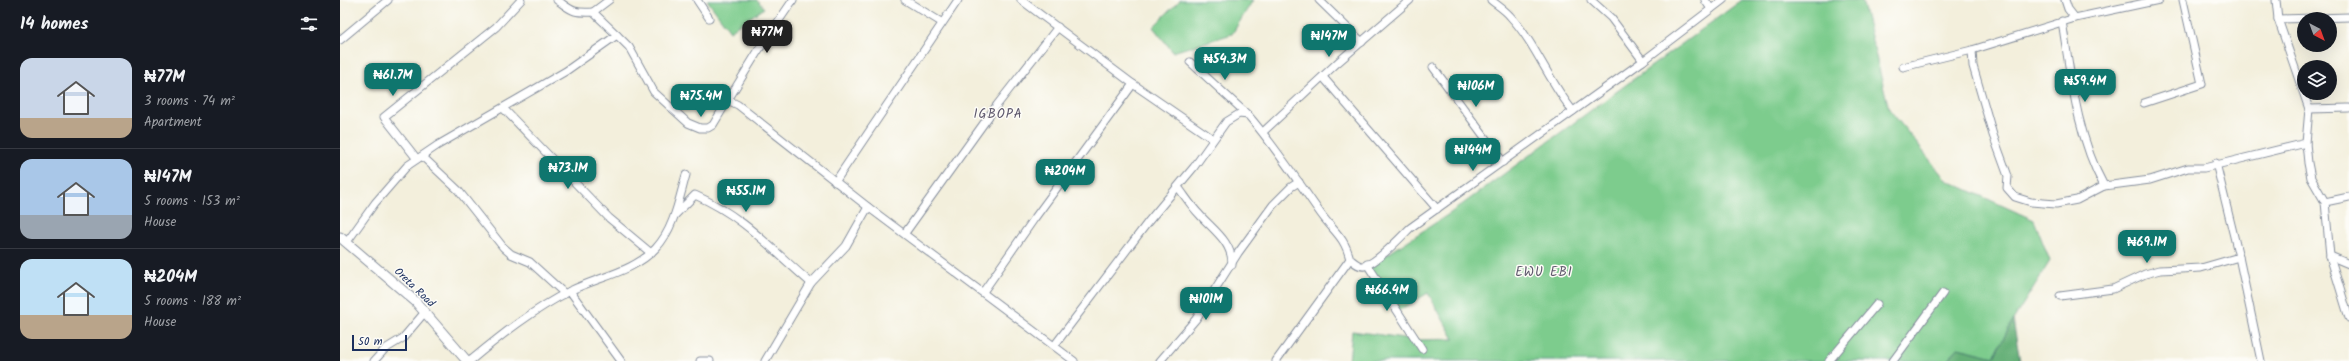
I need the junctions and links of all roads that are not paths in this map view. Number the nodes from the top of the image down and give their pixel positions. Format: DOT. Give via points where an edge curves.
graph roads {
  1 [pos="388,0"];
  2 [pos="521,0"];
  3 [pos="557,0"];
  4 [pos="609,0"];
  5 [pos="696,0"];
  6 [pos="793,0"];
  7 [pos="905,0"];
  8 [pos="958,0"];
  9 [pos="1021,0"];
  10 [pos="1319,0"];
  11 [pos="1410,0"];
  12 [pos="1491,0"];
  13 [pos="1591,0"];
  14 [pos="1705,0"];
  15 [pos="1723,0"];
  16 [pos="2065,0"];
  17 [pos="2159,0"];
  18 [pos="2183,0"];
  19 [pos="2276,0"];
  20 [pos="1711,9"];
  21 [pos="593,12"];
  22 [pos="2349,17"];
  23 [pos="709,18"];
  24 [pos="2075,18"];
  25 [pos="2278,19"];
  26 [pos="2062,21"];
  27 [pos="941,22"];
  28 [pos="1058,27"];
  29 [pos="617,35"];
  30 [pos="340,40"];
  31 [pos="1362,42"];
  32 [pos="1972,50"];
  33 [pos="1643,61"];
  34 [pos="1190,62"];
  35 [pos="1432,67"];
  36 [pos="1904,67"];
  37 [pos="1323,77"];
  38 [pos="1133,84"];
  39 [pos="728,100"];
  40 [pos="2144,103"];
  41 [pos="503,108"];
  42 [pos="2349,108"];
  43 [pos="2309,109"];
  44 [pos="1573,112"];
  45 [pos="1248,115"];
  46 [pos="1263,132"];
  47 [pos="1213,139"];
  48 [pos="2306,142"];
  49 [pos="420,158"];
  50 [pos="1504,162"];
  51 [pos="2216,163"];
  52 [pos="686,175"];
  53 [pos="835,182"];
  54 [pos="1299,182"];
  55 [pos="2104,186"];
  56 [pos="1178,187"];
  57 [pos="2349,197"];
  58 [pos="2325,202"];
  59 [pos="868,207"];
  60 [pos="1437,209"];
  61 [pos="674,216"];
  62 [pos="905,233"];
  63 [pos="344,240"];
  64 [pos="650,253"];
  65 [pos="2239,256"];
  66 [pos="2330,256"];
  67 [pos="1350,259"];
  68 [pos="1368,264"];
  69 [pos="2349,264"];
  70 [pos="1232,265"];
  71 [pos="811,284"];
  72 [pos="983,292"];
  73 [pos="567,293"];
  74 [pos="1943,293"];
  75 [pos="2060,296"];
  76 [pos="1877,304"];
  77 [pos="425,312"];
  78 [pos="2349,318"];
  79 [pos="1054,346"];
  80 [pos="1422,349"];
  81 [pos="374,361"];
  82 [pos="468,361"];
  83 [pos="620,361"];
  84 [pos="700,361"];
  85 [pos="710,361"];
  86 [pos="765,361"];
  87 [pos="1074,361"];
  88 [pos="1160,361"];
  89 [pos="1276,361"];
  90 [pos="1829,361"];
  91 [pos="1893,361"];
  92 [pos="2260,361"];
  1 -- 30 [label="street"];
  2 -- 49 [label="street" via="496,27 384,117"];
  3 -- 21 [label="street" via="568,10"];
  4 -- 21 [label="street"];
  5 -- 23 [label="street"];
  6 -- 39 [label="street"];
  7 -- 27 [label="street"];
  8 -- 27 [label="street"];
  9 -- 28 [label="street"];
  10 -- 31 [label="street"];
  11 -- 31 [label="street"];
  12 -- 44 [label="street" via="1510,16 1542,62 1558,93"];
  13 -- 33 [label="street" via="1611,18"];
  14 -- 20 [label="street"];
  15 -- 20 [label="street"];
  16 -- 24 [label="street"];
  17 -- 24 [label="street"];
  18 -- 40 [label="street" via="2202,84"];
  19 -- 25 [label="street"];
  20 -- 33 [label="street"];
  21 -- 29 [label="street"];
  22 -- 25 [label="street"];
  24 -- 26 [label="street"];
  25 -- 43 [label="street"];
  26 -- 32 [label="street"];
  26 -- 55 [label="street" via="2078,114 2092,164"];
  27 -- 53 [label="street"];
  28 -- 38 [label="street"];
  28 -- 62 [label="street" via="997,104"];
  29 -- 39 [label="street" via="629,47 654,92 688,123 708,128 713,125"];
  29 -- 41 [label="street" via="566,71"];
  31 -- 37 [label="street"];
  32 -- 36 [label="street"];
  32 -- 55 [label="street" via="1973,66 2008,176 2007,188 2010,192 2027,200 2056,204 2077,200"];
  33 -- 44 [label="street"];
  34 -- 45 [label="street"];
  35 -- 50 [label="street"];
  37 -- 46 [label="street"];
  37 -- 60 [label="street"];
  38 -- 47 [label="street"];
  38 -- 72 [label="street"];
  39 -- 53 [label="street" via="744,109"];
  41 -- 49 [label="street"];
  41 -- 64 [label="street" via="609,218"];
  42 -- 43 [label="street"];
  43 -- 48 [label="street"];
  44 -- 50 [label="street"];
  45 -- 46 [label="street"];
  45 -- 47 [label="street" via="1240,114 1233,117"];
  46 -- 54 [label="street"];
  47 -- 56 [label="street"];
  48 -- 51 [label="street" via="2268,153"];
  48 -- 58 [label="street" via="2311,178"];
  49 -- 63 [label="street" via="407,166"];
  49 -- 73 [label="street" via="458,190 506,251 530,262"];
  50 -- 60 [label="street"];
  51 -- 55 [label="street" via="2204,168 2188,168 2150,180"];
  51 -- 65 [label="street"];
  52 -- 61 [label="street"];
  53 -- 59 [label="street"];
  54 -- 67 [label="street" via="1324,218 1344,240"];
  54 -- 70 [label="street" via="1274,205"];
  56 -- 70 [label="street" via="1198,214 1228,246"];
  56 -- 79 [label="street" via="1148,222"];
  57 -- 58 [label="street"];
  58 -- 66 [label="street"];
  59 -- 62 [label="street"];
  59 -- 71 [label="street" via="846,246"];
  60 -- 68 [label="street"];
  61 -- 64 [label="street" via="659,244"];
  61 -- 71 [label="street" via="695,195 711,202 768,242"];
  62 -- 72 [label="street"];
  63 -- 77 [label="street, Oreta Road" via="386,274"];
  64 -- 73 [label="street" via="615,274"];
  65 -- 75 [label="street" via="2201,268 2155,272 2113,288"];
  65 -- 92 [label="street"];
  66 -- 69 [label="street"];
  66 -- 78 [label="street"];
  67 -- 68 [label="street" via="1360,266"];
  67 -- 89 [label="street"];
  68 -- 80 [label="street"];
  70 -- 88 [label="street" via="1196,319"];
  71 -- 86 [label="street"];
  72 -- 79 [label="street"];
  73 -- 82 [label="street"];
  73 -- 83 [label="street"];
  74 -- 91 [label="street"];
  76 -- 90 [label="street"];
  77 -- 81 [label="street" via="403,338 385,349"];
  77 -- 82 [label="street, Oreta Road"];
  79 -- 87 [label="street"];
  84 -- 85 [label="street"];
}
